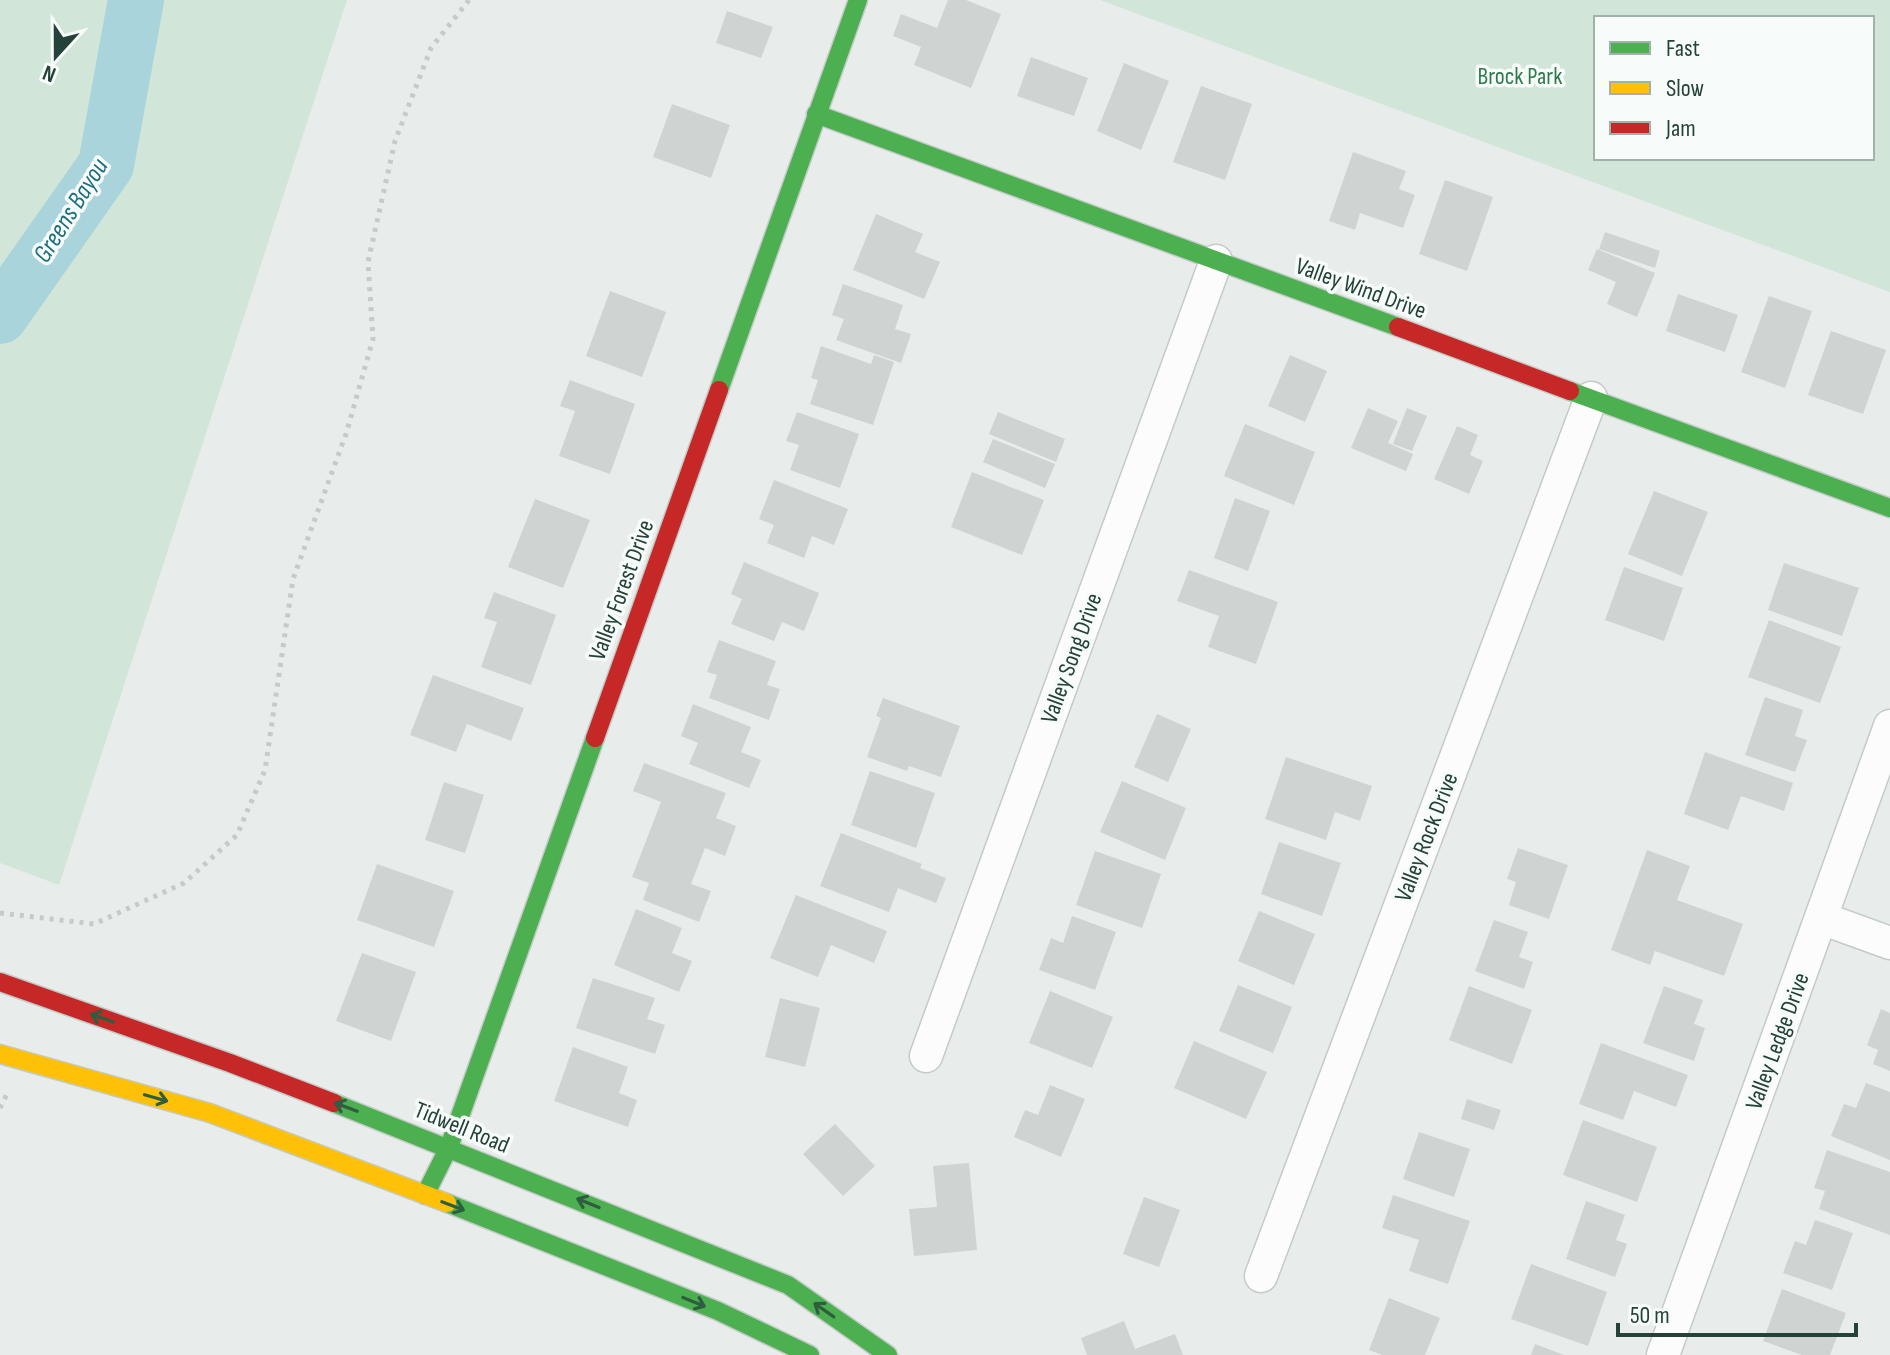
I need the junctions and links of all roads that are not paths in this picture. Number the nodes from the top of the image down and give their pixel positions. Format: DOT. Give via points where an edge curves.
graph roads {
  1 [pos="858,0"];
  2 [pos="816,114"];
  3 [pos="1216,261"];
  4 [pos="1591,398"];
  5 [pos="1890,508"];
  6 [pos="1890,726"];
  7 [pos="1821,918"];
  8 [pos="1890,943"];
  9 [pos="0,982"];
  10 [pos="0,1054"];
  11 [pos="926,1056"];
  12 [pos="449,1147"];
  13 [pos="425,1195"];
  14 [pos="1261,1276"];
  15 [pos="810,1355"];
  16 [pos="888,1355"];
  17 [pos="1663,1355"];
  1 -- 2 [label="street, Valley Forest Drive"];
  2 -- 3 [label="street, Valley Wind Drive"];
  2 -- 12 [label="street, Valley Forest Drive"];
  3 -- 4 [label="street, Valley Wind Drive"];
  3 -- 11 [label="street, Valley Song Drive"];
  4 -- 5 [label="street, Valley Wind Drive"];
  4 -- 14 [label="street, Valley Rock Drive"];
  6 -- 7 [label="street, Valley Ledge Drive"];
  7 -- 8 [label="street"];
  7 -- 17 [label="street, Valley Ledge Drive"];
  12 -- 9 [label="street, Tidwell Road, one-way"];
  10 -- 13 [label="street, one-way" via="210,1113"];
  12 -- 13 [label="street, Valley Forest Drive"];
  16 -- 12 [label="street, Tidwell Road, one-way" via="788,1285"];
  13 -- 15 [label="street, one-way" via="718,1311"];
}
